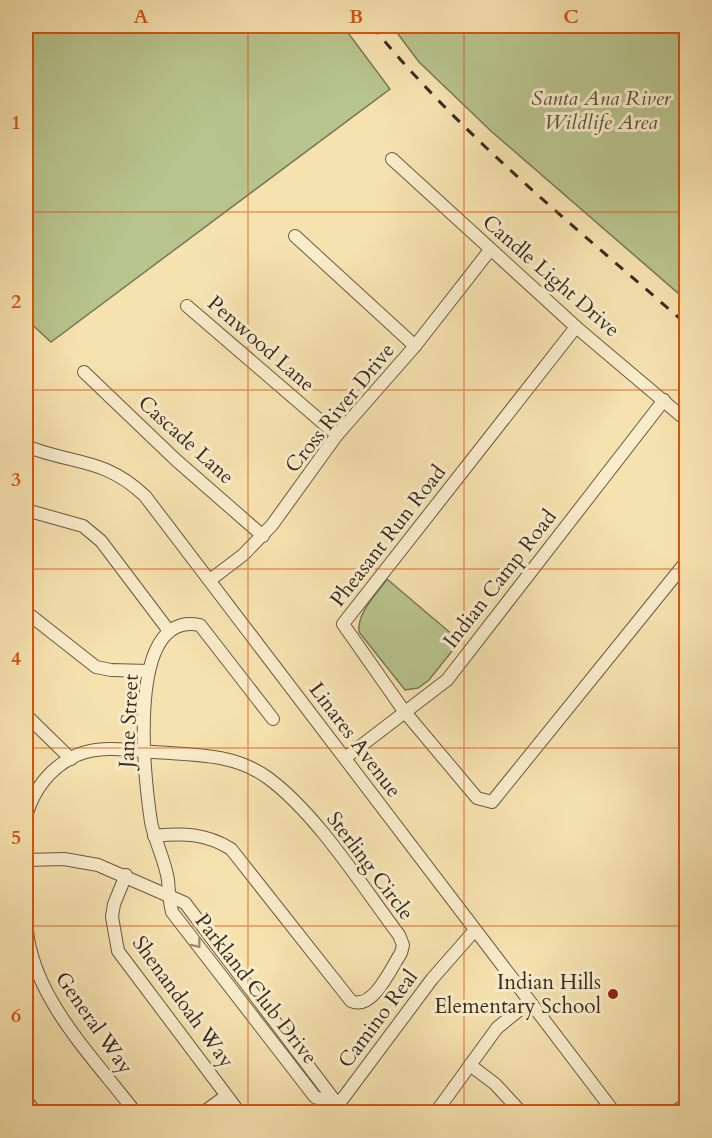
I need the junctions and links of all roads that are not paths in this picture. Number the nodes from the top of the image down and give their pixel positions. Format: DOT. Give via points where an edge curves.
graph roads {
  1 [pos="392,159"];
  2 [pos="295,236"];
  3 [pos="490,250"];
  4 [pos="187,306"];
  5 [pos="576,327"];
  6 [pos="415,346"];
  7 [pos="84,372"];
  8 [pos="664,400"];
  9 [pos="687,420"];
  10 [pos="337,435"];
  11 [pos="26,446"];
  12 [pos="26,510"];
  13 [pos="262,536"];
  14 [pos="687,562"];
  15 [pos="210,580"];
  16 [pos="26,612"];
  17 [pos="169,631"];
  18 [pos="148,671"];
  19 [pos="404,711"];
  20 [pos="26,715"];
  21 [pos="273,719"];
  22 [pos="144,751"];
  23 [pos="345,758"];
  24 [pos="71,759"];
  25 [pos="27,807"];
  26 [pos="154,836"];
  27 [pos="26,860"];
  28 [pos="126,875"];
  29 [pos="168,895"];
  30 [pos="26,917"];
  31 [pos="475,930"];
  32 [pos="529,1002"];
  33 [pos="470,1065"];
  34 [pos="226,1096"];
  35 [pos="26,1100"];
  36 [pos="687,1104"];
  37 [pos="334,1110"];
  38 [pos="35,1113"];
  39 [pos="135,1113"];
  40 [pos="204,1113"];
  41 [pos="239,1113"];
  42 [pos="436,1113"];
  43 [pos="521,1113"];
  44 [pos="614,1113"];
  45 [pos="675,1113"];
  1 -- 3 [label="street, Candle Light Drive"];
  2 -- 6 [label="street"];
  3 -- 5 [label="street, Candle Light Drive"];
  3 -- 6 [label="street, Cross River Drive"];
  4 -- 10 [label="street, Penwood Lane"];
  5 -- 8 [label="street, Candle Light Drive"];
  5 -- 19 [label="street, Pheasant Run Road" via="343,624"];
  6 -- 10 [label="street, Cross River Drive"];
  7 -- 13 [label="street, Cascade Lane"];
  8 -- 9 [label="street, Candle Light Drive"];
  8 -- 19 [label="street, Indian Camp Road" via="447,680"];
  10 -- 13 [label="street, Cross River Drive"];
  11 -- 15 [label="street, Linares Avenue" via="103,466 129,481"];
  12 -- 17 [label="street" via="83,526 101,541"];
  13 -- 15 [label="street, Cross River Drive"];
  14 -- 19 [label="street, Pheasant Run Road" via="492,802 477,798"];
  15 -- 23 [label="street, Linares Avenue"];
  16 -- 18 [label="street" via="96,667"];
  17 -- 18 [label="street, Jane Street" via="157,645"];
  17 -- 21 [label="street" via="187,623 200,626"];
  18 -- 22 [label="street, Jane Street"];
  19 -- 23 [label="street, Indian Camp Road"];
  20 -- 24 [label="street"];
  22 -- 24 [label="street" via="93,750"];
  22 -- 26 [label="street, Jane Street"];
  22 -- 26 [label="street, Sterling Circle" via="225,759 266,777 301,807 322,834 399,935 401,953 367,1001 357,1004 231,849 213,838 190,832"];
  23 -- 31 [label="street, Linares Avenue"];
  24 -- 25 [label="street" via="41,784"];
  26 -- 29 [label="street, Jane Street" via="168,879"];
  27 -- 28 [label="street, Parkland Club Drive" via="79,861"];
  28 -- 29 [label="street, Parkland Club Drive"];
  28 -- 34 [label="street, Shenandoah Way" via="112,917 118,951"];
  29 -- 37 [label="street, Parkland Club Drive" via="185,903"];
  30 -- 39 [label="street, General Way" via="29,954 45,991"];
  31 -- 32 [label="street, Linares Avenue"];
  31 -- 37 [label="street, Camino Real" via="432,979"];
  32 -- 33 [label="street" via="497,1028"];
  32 -- 44 [label="street, Linares Avenue"];
  33 -- 42 [label="street"];
  33 -- 43 [label="street" via="495,1084"];
  34 -- 40 [label="street"];
  34 -- 41 [label="street, Shenandoah Way"];
  35 -- 38 [label="street"];
  36 -- 45 [label="street"];
}
